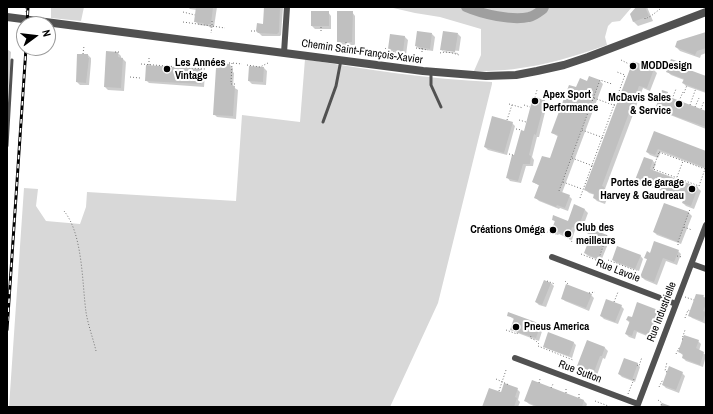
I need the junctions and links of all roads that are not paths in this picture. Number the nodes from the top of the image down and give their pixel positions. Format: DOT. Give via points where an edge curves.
graph roads {
  1 [pos="288,7"];
  2 [pos="706,12"];
  3 [pos="7,17"];
  4 [pos="284,53"];
  5 [pos="12,60"];
  6 [pos="341,60"];
  7 [pos="431,72"];
  8 [pos="441,107"];
  9 [pos="323,122"];
  10 [pos="7,146"];
  11 [pos="706,225"];
  12 [pos="552,257"];
  13 [pos="692,264"];
  14 [pos="706,269"];
  15 [pos="676,304"];
  16 [pos="515,358"];
  17 [pos="637,406"];
  1 -- 4 [label="street"];
  2 -- 7 [label="street, Chemin Saint-François-Xavier" via="588,57 546,69 516,75 486,76"];
  3 -- 4 [label="street, Chemin Saint-François-Xavier"];
  4 -- 6 [label="street, Chemin Saint-François-Xavier"];
  5 -- 10 [label="lane"];
  6 -- 7 [label="street, Chemin Saint-François-Xavier"];
  6 -- 9 [label="lane" via="336,86"];
  7 -- 8 [label="lane" via="431,85"];
  11 -- 13 [label="street, Rue Industrielle"];
  12 -- 15 [label="street, Rue Lavoie"];
  13 -- 14 [label="street"];
  13 -- 15 [label="street, Rue Industrielle"];
  15 -- 17 [label="street, Rue Industrielle"];
  16 -- 17 [label="street, Rue Sutton"];
}
